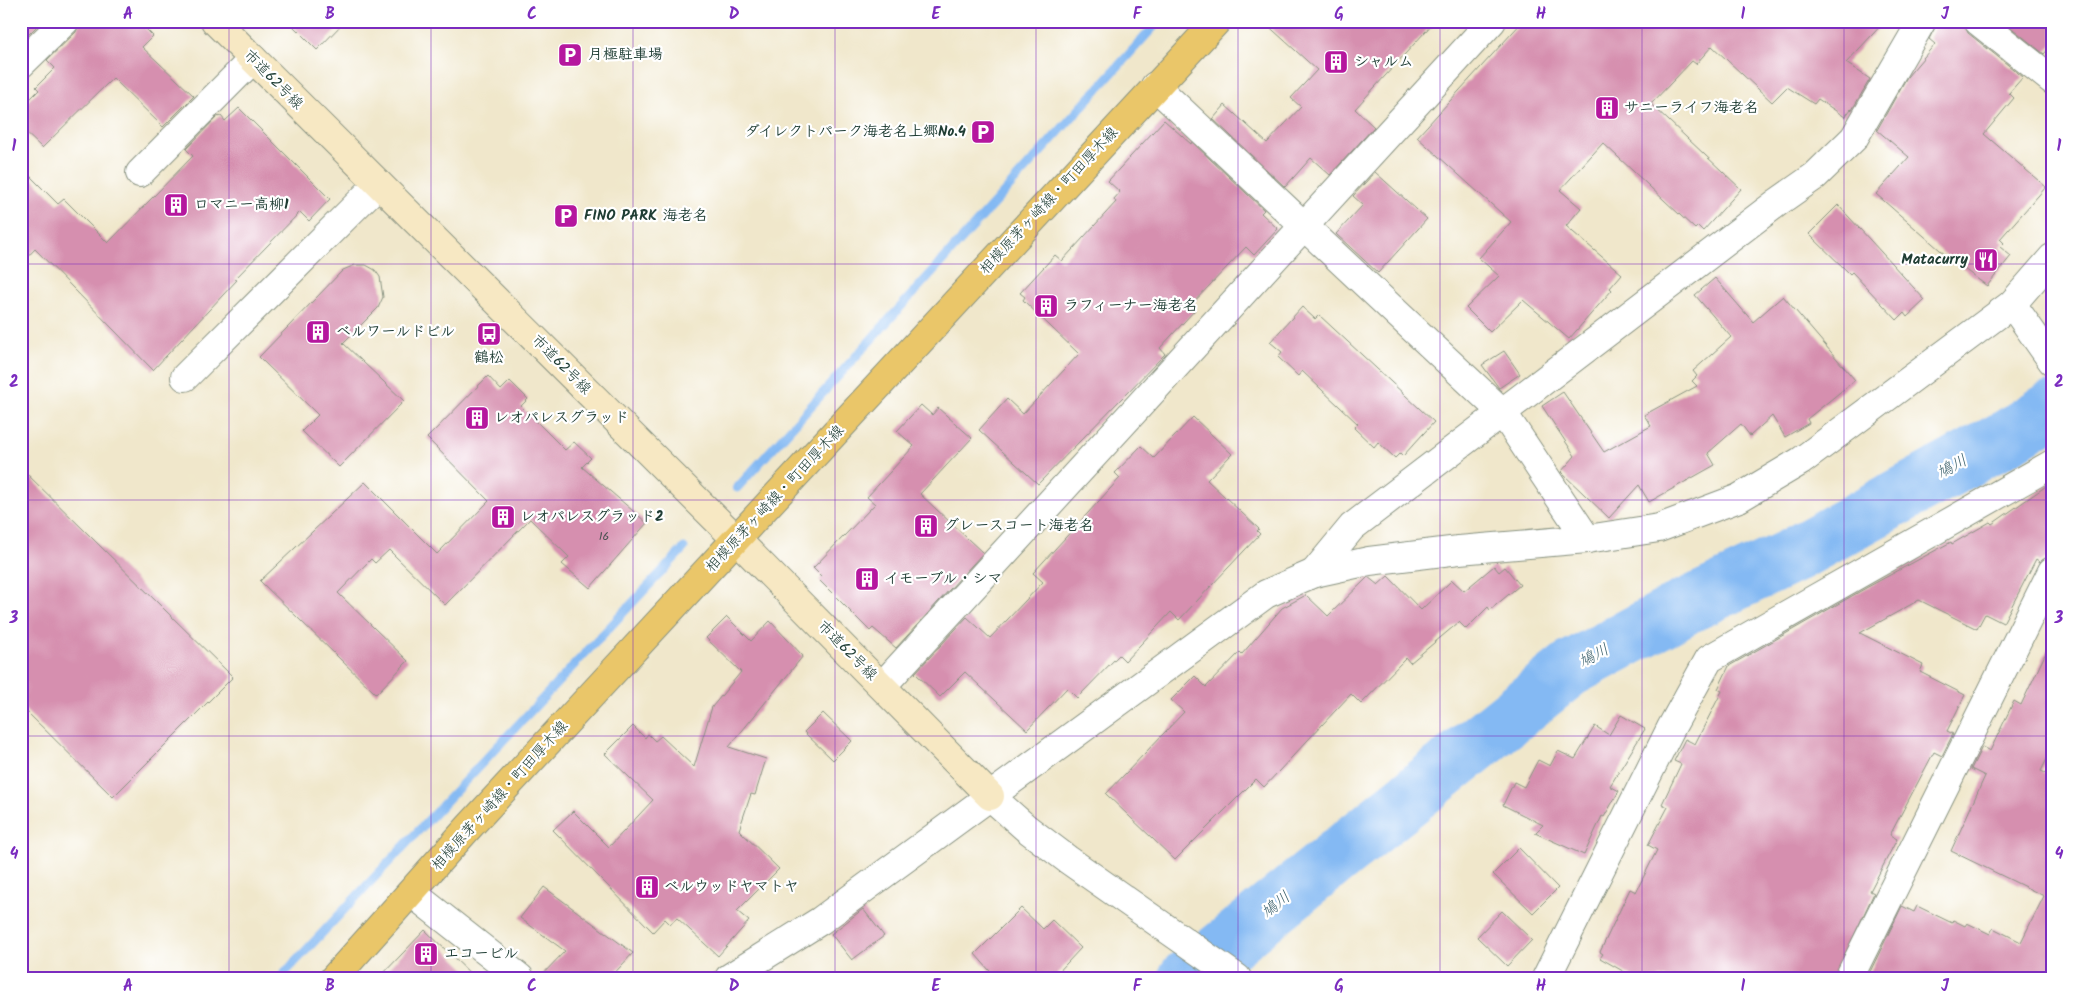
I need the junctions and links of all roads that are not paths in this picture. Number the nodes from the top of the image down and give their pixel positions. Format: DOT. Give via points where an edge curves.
graph roads {
  1 [pos="65,21"];
  2 [pos="215,21"];
  3 [pos="1217,21"];
  4 [pos="1492,21"];
  5 [pos="1922,21"];
  6 [pos="1978,21"];
  7 [pos="253,59"];
  8 [pos="21,64"];
  9 [pos="2052,80"];
  10 [pos="1155,86"];
  11 [pos="140,173"];
  12 [pos="378,184"];
  13 [pos="1302,227"];
  14 [pos="2052,258"];
  15 [pos="2012,304"];
  16 [pos="2052,361"];
  17 [pos="185,377"];
  18 [pos="1503,413"];
  19 [pos="2052,464"];
  20 [pos="1587,539"];
  21 [pos="736,540"];
  22 [pos="2052,571"];
  23 [pos="1314,573"];
  24 [pos="882,686"];
  25 [pos="990,796"];
  26 [pos="412,892"];
  27 [pos="767,968"];
  28 [pos="334,978"];
  29 [pos="520,978"];
  30 [pos="729,978"];
  31 [pos="1237,978"];
  32 [pos="1546,978"];
  33 [pos="1849,978"];
  1 -- 8 [label="street"];
  2 -- 7 [label="street, 市道62号線"];
  3 -- 10 [label="main road, 相模原茅ヶ崎線・町田厚木線"];
  4 -- 13 [label="street"];
  5 -- 18 [label="street" via="1854,138 1815,176"];
  6 -- 9 [label="street"];
  7 -- 11 [label="street"];
  7 -- 12 [label="street, 市道62号線"];
  10 -- 13 [label="street"];
  10 -- 21 [label="main road, 相模原茅ヶ崎線・町田厚木線"];
  12 -- 17 [label="street"];
  12 -- 21 [label="street, 市道62号線"];
  13 -- 18 [label="street"];
  13 -- 24 [label="street"];
  14 -- 15 [label="street"];
  15 -- 16 [label="street"];
  15 -- 20 [label="street" via="1801,461 1739,498 1659,528"];
  18 -- 20 [label="street"];
  18 -- 23 [label="street" via="1352,527"];
  19 -- 32 [label="street" via="1709,659"];
  20 -- 23 [label="street" via="1423,554"];
  21 -- 24 [label="street, 市道62号線"];
  21 -- 26 [label="main road, 相模原茅ヶ崎線・町田厚木線"];
  22 -- 33 [label="street"];
  23 -- 25 [label="street" via="1266,594"];
  24 -- 25 [label="street, 市道62号線"];
  25 -- 27 [label="street" via="820,921"];
  25 -- 31 [label="street" via="1026,828"];
  26 -- 28 [label="main road, 相模原茅ヶ崎線・町田厚木線"];
  26 -- 29 [label="street"];
  27 -- 30 [label="street"];
}
